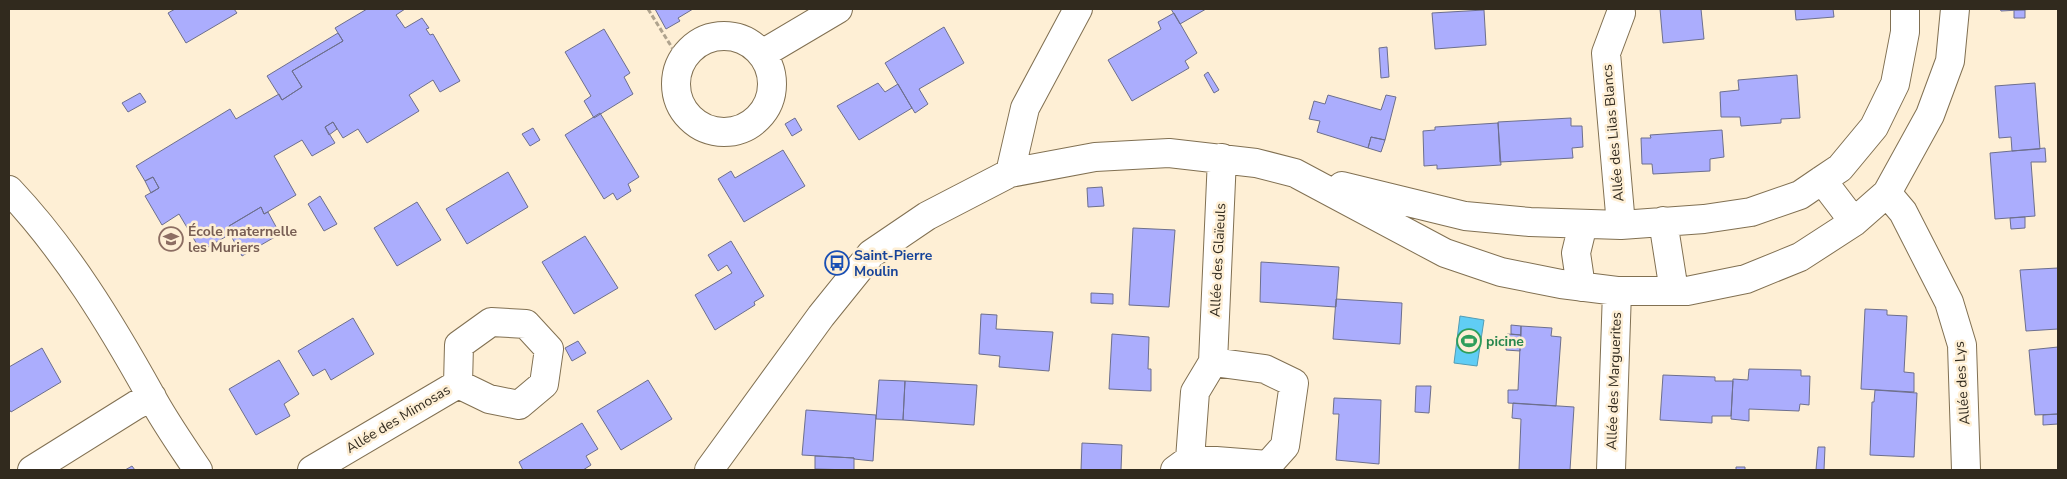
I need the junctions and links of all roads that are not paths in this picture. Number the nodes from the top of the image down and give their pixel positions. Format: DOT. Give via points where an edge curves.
graph roads {
  1 [pos="838,9"];
  2 [pos="1078,9"];
  3 [pos="1905,9"];
  4 [pos="1955,9"];
  5 [pos="1621,13"];
  6 [pos="762,54"];
  7 [pos="1874,127"];
  8 [pos="1913,146"];
  9 [pos="1222,158"];
  10 [pos="1010,173"];
  11 [pos="1295,173"];
  12 [pos="1822,180"];
  13 [pos="9,190"];
  14 [pos="1887,193"];
  15 [pos="1663,221"];
  16 [pos="1854,222"];
  17 [pos="1583,224"];
  18 [pos="1621,225"];
  19 [pos="1581,287"];
  20 [pos="1617,291"];
  21 [pos="1674,291"];
  22 [pos="1213,362"];
  23 [pos="458,384"];
  24 [pos="152,397"];
  25 [pos="1183,465"];
  26 [pos="32,470"];
  27 [pos="198,470"];
  28 [pos="312,470"];
  29 [pos="709,470"];
  30 [pos="1611,470"];
  31 [pos="1966,470"];
  1 -- 6 [label="street"];
  2 -- 10 [label="street" via="1025,108"];
  3 -- 7 [label="street" via="1905,32 1895,84"];
  4 -- 8 [label="street" via="1950,61 1930,115"];
  5 -- 18 [label="street, Allée des Lilas Blancs" via="1606,53"];
  6 -- 6 [label="street" via="743,40 720,36 697,44 681,62 676,80 678,98 687,115 701,127 719,132 738,130 755,122 767,108 772,89 771,71"];
  7 -- 8 [label="street"];
  7 -- 12 [label="street" via="1840,168"];
  8 -- 14 [label="street"];
  9 -- 10 [label="street" via="1169,153 1095,157"];
  9 -- 11 [label="street"];
  9 -- 22 [label="street, Allée des Glaïeuls"];
  10 -- 29 [label="street" via="927,216 871,254 821,316"];
  11 -- 17 [label="street" via="1464,216"];
  11 -- 19 [label="street" via="1445,253 1501,272"];
  12 -- 15 [label="street" via="1800,195 1751,212"];
  12 -- 16 [label="street"];
  13 -- 24 [label="street" via="76,273"];
  14 -- 16 [label="street"];
  14 -- 31 [label="street, Allée des Lys" via="1903,212 1949,302 1962,344"];
  15 -- 18 [label="street"];
  15 -- 21 [label="street"];
  16 -- 21 [label="street" via="1800,257 1746,279"];
  17 -- 18 [label="street"];
  17 -- 19 [label="street" via="1576,253"];
  19 -- 20 [label="street"];
  20 -- 21 [label="street"];
  20 -- 30 [label="street, Allée des Marguerites"];
  22 -- 25 [label="street, Allée des Glaïeuls" via="1195,392"];
  22 -- 25 [label="street, Allée des Glaïeuls" via="1265,370 1294,383 1285,446 1268,465"];
  23 -- 28 [label="street, Allée des Mimosas"];
  24 -- 26 [label="street"];
  24 -- 27 [label="street"];
}
